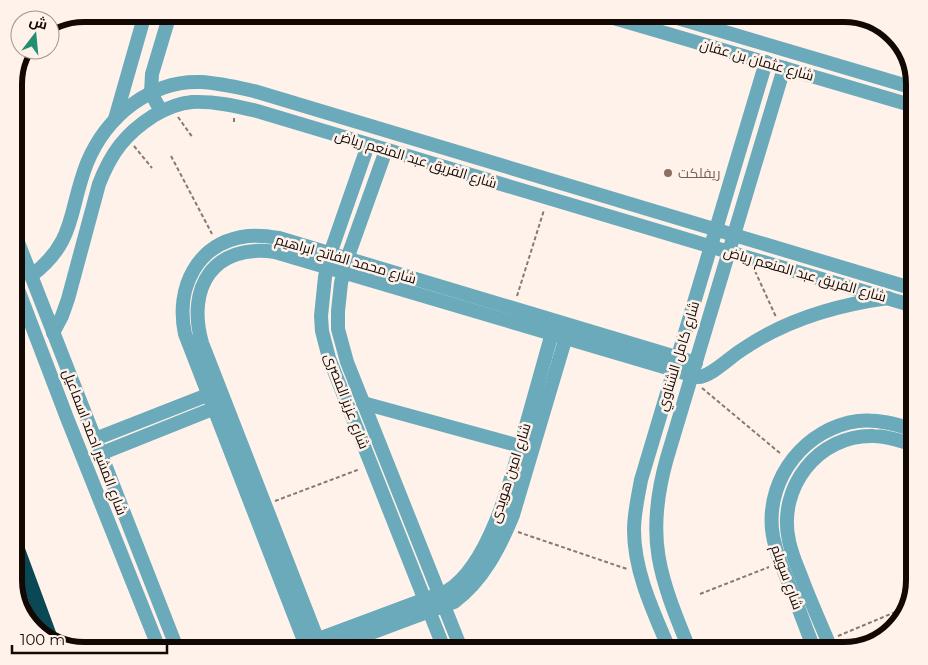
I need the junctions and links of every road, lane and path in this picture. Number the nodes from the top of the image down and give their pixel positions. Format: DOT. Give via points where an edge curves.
graph roads {
  1 [pos="143,22"];
  2 [pos="168,22"];
  3 [pos="628,22"];
  4 [pos="691,22"];
  5 [pos="766,62"];
  6 [pos="784,68"];
  7 [pos="906,86"];
  8 [pos="151,93"];
  9 [pos="906,104"];
  10 [pos="166,109"];
  11 [pos="115,119"];
  12 [pos="126,136"];
  13 [pos="193,138"];
  14 [pos="97,142"];
  15 [pos="368,145"];
  16 [pos="386,150"];
  17 [pos="114,153"];
  18 [pos="171,156"];
  19 [pos="152,168"];
  20 [pos="548,198"];
  21 [pos="716,231"];
  22 [pos="734,236"];
  23 [pos="218,245"];
  24 [pos="711,247"];
  25 [pos="729,252"];
  26 [pos="23,255"];
  27 [pos="749,258"];
  28 [pos="329,260"];
  29 [pos="346,265"];
  30 [pos="31,276"];
  31 [pos="906,287"];
  32 [pos="888,298"];
  33 [pos="23,303"];
  34 [pos="906,304"];
  35 [pos="513,308"];
  36 [pos="553,327"];
  37 [pos="781,327"];
  38 [pos="568,331"];
  39 [pos="53,333"];
  40 [pos="676,364"];
  41 [pos="693,372"];
  42 [pos="217,399"];
  43 [pos="364,403"];
  44 [pos="148,418"];
  45 [pos="906,428"];
  46 [pos="153,432"];
  47 [pos="94,440"];
  48 [pos="906,443"];
  49 [pos="520,446"];
  50 [pos="100,454"];
  51 [pos="791,462"];
  52 [pos="371,465"];
  53 [pos="265,505"];
  54 [pos="508,529"];
  55 [pos="780,562"];
  56 [pos="23,564"];
  57 [pos="641,574"];
  58 [pos="700,594"];
  59 [pos="294,597"];
  60 [pos="442,600"];
  61 [pos="427,606"];
  62 [pos="897,612"];
  63 [pos="378,616"];
  64 [pos="383,629"];
  65 [pos="47,630"];
  66 [pos="156,642"];
  67 [pos="174,642"];
  68 [pos="313,642"];
  69 [pos="325,642"];
  70 [pos="334,642"];
  71 [pos="441,642"];
  72 [pos="458,642"];
  73 [pos="667,642"];
  74 [pos="686,642"];
  75 [pos="811,642"];
  76 [pos="827,642"];
  77 [pos="837,642"];
  1 -- 11 [label="street"];
  2 -- 8 [label="street" via="152,74"];
  3 -- 5 [label="street, شارع عثمان بن عفان"];
  4 -- 7 [label="street, شارع عثمان بن عفان"];
  5 -- 6 [label="street, شارع عثمان بن عفان"];
  5 -- 21 [label="street, شارع كامل الشناوي"];
  6 -- 9 [label="street, شارع عثمان بن عفان"];
  6 -- 22 [label="street, شارع كامل الشناوي"];
  8 -- 10 [label="street"];
  8 -- 11 [label="street, شارع الفريق عبد المنعم رياض" via="130,105"];
  8 -- 21 [label="street, شارع الفريق عبد المنعم رياض" via="199,82 226,84"];
  10 -- 12 [label="street, شارع الفريق عبد المنعم رياض"];
  10 -- 13 [label="path"];
  10 -- 15 [label="street, شارع الفريق عبد المنعم رياض" via="191,102 234,106"];
  11 -- 14 [label="street, شارع الفريق عبد المنعم رياض"];
  12 -- 17 [label="street, شارع الفريق عبد المنعم رياض"];
  12 -- 19 [label="path"];
  14 -- 17 [label="street" via="105,152"];
  14 -- 30 [label="street, شارع الفريق عبد المنعم رياض" via="63,241 54,255"];
  15 -- 16 [label="street, شارع الفريق عبد المنعم رياض"];
  15 -- 28 [label="street, شارع عزيز المصرى"];
  16 -- 20 [label="street, شارع الفريق عبد المنعم رياض"];
  16 -- 29 [label="street, شارع عزيز المصرى"];
  17 -- 39 [label="street, شارع الفريق عبد المنعم رياض" via="100,184 68,299"];
  18 -- 23 [label="path"];
  20 -- 24 [label="street, شارع الفريق عبد المنعم رياض"];
  20 -- 35 [label="path"];
  21 -- 22 [label="street, شارع الفريق عبد المنعم رياض"];
  21 -- 24 [label="street, شارع كامل الشناوي"];
  22 -- 25 [label="street, شارع كامل الشناوي"];
  22 -- 31 [label="street, شارع الفريق عبد المنعم رياض"];
  23 -- 28 [label="street, شارع محمد الفاتح ابراهيم" via="232,239 261,235 279,238"];
  23 -- 42 [label="street, شارع محمد الفاتح ابراهيم" via="199,261 189,276 182,312 188,344"];
  24 -- 25 [label="street, شارع الفريق عبد المنعم رياض"];
  24 -- 40 [label="street, شارع كامل الشناوي"];
  25 -- 27 [label="street, شارع الفريق عبد المنعم رياض"];
  25 -- 41 [label="street, شارع كامل الشناوي"];
  26 -- 30 [label="street, شارع المشير احمد اسماعيل"];
  27 -- 32 [label="street, شارع الفريق عبد المنعم رياض"];
  27 -- 37 [label="path"];
  28 -- 29 [label="street, شارع محمد الفاتح ابراهيم"];
  28 -- 42 [label="street, شارع محمد الفاتح ابراهيم" via="259,250 234,255 214,268 198,297 197,314"];
  28 -- 52 [label="street, شارع عزيز المصرى" via="321,302 325,345"];
  29 -- 35 [label="street, شارع محمد الفاتح ابراهيم"];
  29 -- 36 [label="street, شارع محمد الفاتح ابراهيم"];
  29 -- 43 [label="street, شارع عزيز المصرى" via="338,329"];
  30 -- 39 [label="street, شارع المشير احمد اسماعيل"];
  32 -- 34 [label="street, شارع الفريق عبد المنعم رياض"];
  32 -- 37 [label="street" via="833,308"];
  33 -- 66 [label="street, شارع المشير احمد اسماعيل"];
  35 -- 36 [label="street, شارع محمد الفاتح ابراهيم"];
  36 -- 38 [label="street, شارع محمد الفاتح ابراهيم"];
  36 -- 49 [label="street, شارع امين هويدى"];
  37 -- 41 [label="street" via="755,340 703,377"];
  38 -- 40 [label="street, شارع محمد الفاتح ابراهيم"];
  38 -- 54 [label="street, شارع امين هويدى"];
  39 -- 47 [label="street, شارع المشير احمد اسماعيل"];
  40 -- 41 [label="street, شارع محمد الفاتح ابراهيم"];
  40 -- 57 [label="street, شارع كامل الشناوي" via="636,505 634,531"];
  41 -- 51 [label="path"];
  41 -- 74 [label="street, شارع كامل الشناوي" via="660,481 655,528 661,574"];
  42 -- 44 [label="street"];
  42 -- 46 [label="street"];
  42 -- 53 [label="street, شارع محمد الفاتح ابراهيم"];
  42 -- 59 [label="street, شارع محمد الفاتح ابراهيم"];
  43 -- 49 [label="street"];
  43 -- 60 [label="street, شارع عزيز المصرى"];
  44 -- 46 [label="street"];
  44 -- 47 [label="street"];
  45 -- 51 [label="street, شارع سويلم" via="876,421 841,425 810,441"];
  46 -- 50 [label="street"];
  47 -- 50 [label="street, شارع المشير احمد اسماعيل"];
  48 -- 76 [label="street, شارع سويلم" via="874,436 840,442 810,461 792,490 788,507 788,541"];
  49 -- 60 [label="street, شارع امين هويدى" via="500,510 485,543 459,583"];
  50 -- 67 [label="street, شارع المشير احمد اسماعيل"];
  51 -- 55 [label="street, شارع سويلم" via="779,484 772,513 774,544"];
  52 -- 53 [label="path"];
  52 -- 61 [label="street, شارع عزيز المصرى"];
  53 -- 59 [label="street, شارع محمد الفاتح ابراهيم"];
  54 -- 57 [label="path"];
  54 -- 60 [label="street, شارع امين هويدى" via="484,571 461,597"];
  55 -- 58 [label="path"];
  55 -- 75 [label="street, شارع سويلم"];
  56 -- 65 [label="highway"];
  57 -- 73 [label="street, شارع كامل الشناوي"];
  59 -- 68 [label="street, شارع محمد الفاتح ابراهيم"];
  60 -- 61 [label="street, شارع امين هويدى"];
  60 -- 72 [label="street, شارع عزيز المصرى"];
  61 -- 63 [label="street, شارع امين هويدى"];
  61 -- 64 [label="street, شارع امين هويدى"];
  61 -- 71 [label="street, شارع عزيز المصرى"];
  62 -- 77 [label="path"];
  63 -- 64 [label="street"];
  63 -- 69 [label="street, شارع امين هويدى"];
  64 -- 70 [label="street, شارع امين هويدى"];
}
